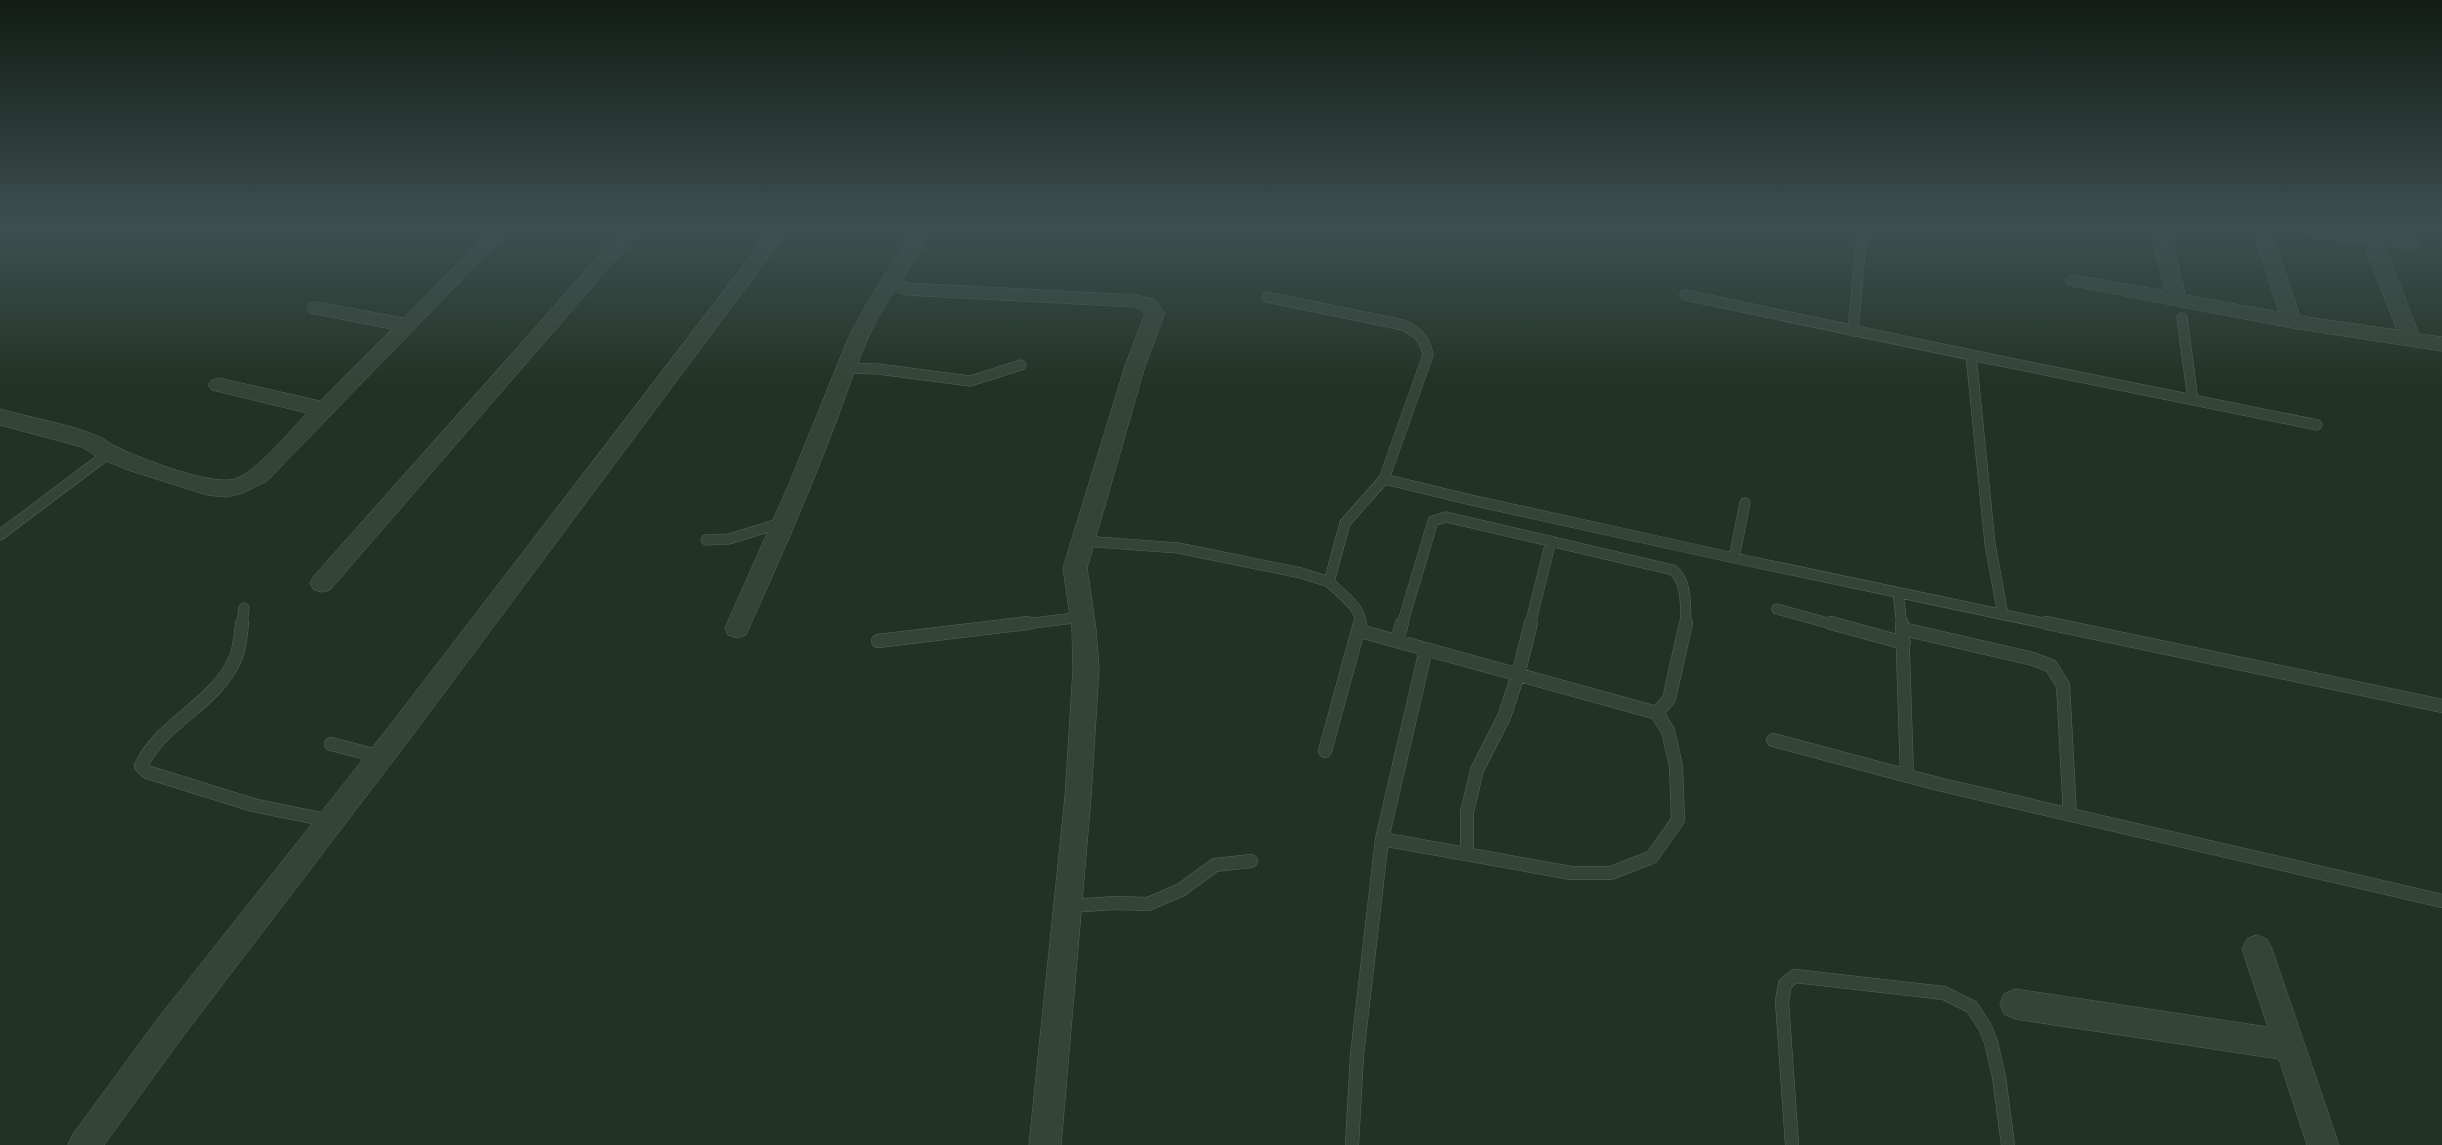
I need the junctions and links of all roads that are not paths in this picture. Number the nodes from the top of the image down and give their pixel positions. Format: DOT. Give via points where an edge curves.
graph roads {
  1 [pos="452,279"];
  2 [pos="589,279"];
  3 [pos="743,279"];
  4 [pos="893,279"];
  5 [pos="894,279"];
  6 [pos="1858,279"];
  7 [pos="2172,279"];
  8 [pos="2278,279"];
  9 [pos="2388,279"];
  10 [pos="2075,281"];
  11 [pos="1685,295"];
  12 [pos="1267,297"];
  13 [pos="317,308"];
  14 [pos="2179,308"];
  15 [pos="2292,321"];
  16 [pos="407,325"];
  17 [pos="1853,331"];
  18 [pos="2411,339"];
  19 [pos="2442,344"];
  20 [pos="1970,355"];
  21 [pos="1021,365"];
  22 [pos="846,368"];
  23 [pos="219,385"];
  24 [pos="2193,400"];
  25 [pos="322,409"];
  26 [pos="0,417"];
  27 [pos="2317,425"];
  28 [pos="109,453"];
  29 [pos="1384,479"];
  30 [pos="1746,503"];
  31 [pos="784,522"];
  32 [pos="0,535"];
  33 [pos="706,540"];
  34 [pos="1551,541"];
  35 [pos="1083,542"];
  36 [pos="1734,558"];
  37 [pos="1329,582"];
  38 [pos="322,583"];
  39 [pos="1898,592"];
  40 [pos="244,608"];
  41 [pos="1777,610"];
  42 [pos="2003,615"];
  43 [pos="1082,617"];
  44 [pos="737,628"];
  45 [pos="1903,629"];
  46 [pos="1360,631"];
  47 [pos="878,641"];
  48 [pos="1397,641"];
  49 [pos="1904,643"];
  50 [pos="1426,649"];
  51 [pos="1518,675"];
  52 [pos="2442,706"];
  53 [pos="1657,713"];
  54 [pos="1773,740"];
  55 [pos="332,744"];
  56 [pos="1325,751"];
  57 [pos="381,757"];
  58 [pos="1907,776"];
  59 [pos="2070,815"];
  60 [pos="330,821"];
  61 [pos="1382,839"];
  62 [pos="1467,854"];
  63 [pos="1251,861"];
  64 [pos="2442,901"];
  65 [pos="1068,906"];
  66 [pos="2257,949"];
  67 [pos="2015,1004"];
  68 [pos="2289,1045"];
  69 [pos="84,1145"];
  70 [pos="1045,1145"];
  71 [pos="1352,1145"];
  72 [pos="1792,1145"];
  73 [pos="2008,1145"];
  74 [pos="2323,1145"];
  1 -- 16 [label="street"];
  2 -- 38 [label="street"];
  3 -- 57 [label="street"];
  4 -- 22 [label="street" via="879,297"];
  5 -- 35 [label="street" via="895,285 906,289 1135,301 1147,304 1155,313 1135,366"];
  6 -- 17 [label="lane"];
  7 -- 14 [label="street"];
  8 -- 15 [label="street"];
  9 -- 18 [label="street"];
  10 -- 14 [label="street"];
  11 -- 17 [label="lane"];
  12 -- 29 [label="lane" via="1403,325 1420,333 1428,355"];
  13 -- 16 [label="street"];
  14 -- 15 [label="street"];
  14 -- 24 [label="lane"];
  15 -- 18 [label="street"];
  16 -- 25 [label="street"];
  17 -- 20 [label="lane"];
  18 -- 19 [label="street"];
  20 -- 24 [label="lane"];
  20 -- 42 [label="lane" via="1990,544"];
  21 -- 22 [label="lane" via="970,381"];
  22 -- 31 [label="street"];
  23 -- 25 [label="street"];
  24 -- 27 [label="lane"];
  25 -- 28 [label="street" via="259,475 243,485 226,489 207,487"];
  26 -- 28 [label="street" via="89,441"];
  28 -- 32 [label="lane"];
  29 -- 36 [label="lane" via="1435,494"];
  29 -- 37 [label="lane" via="1345,524"];
  30 -- 36 [label="lane"];
  31 -- 33 [label="lane" via="729,539"];
  31 -- 44 [label="street"];
  34 -- 48 [label="lane" via="1446,517 1433,520"];
  34 -- 51 [label="lane"];
  34 -- 53 [label="lane" via="1673,570 1681,577 1686,625 1669,699"];
  35 -- 37 [label="lane" via="1178,548 1302,573"];
  35 -- 43 [label="street" via="1075,568"];
  36 -- 39 [label="lane"];
  37 -- 46 [label="lane" via="1358,611"];
  39 -- 42 [label="lane"];
  39 -- 45 [label="lane"];
  40 -- 60 [label="lane" via="236,657 229,670 209,694 160,738 141,766 147,772 253,805"];
  41 -- 49 [label="lane"];
  42 -- 52 [label="lane"];
  43 -- 47 [label="lane"];
  43 -- 65 [label="street" via="1086,669"];
  45 -- 49 [label="lane"];
  45 -- 59 [label="lane" via="2033,658 2051,666 2063,685"];
  46 -- 48 [label="lane"];
  46 -- 56 [label="lane"];
  48 -- 50 [label="lane"];
  49 -- 58 [label="lane"];
  50 -- 51 [label="lane"];
  50 -- 61 [label="lane"];
  51 -- 53 [label="lane"];
  51 -- 62 [label="lane" via="1504,716 1477,770 1467,812"];
  53 -- 62 [label="lane" via="1668,731 1676,766 1678,820 1652,857 1611,873 1571,873"];
  54 -- 58 [label="lane"];
  55 -- 57 [label="lane"];
  57 -- 60 [label="street"];
  58 -- 59 [label="lane"];
  59 -- 64 [label="lane"];
  60 -- 69 [label="street"];
  61 -- 62 [label="lane"];
  61 -- 71 [label="lane" via="1357,1055"];
  63 -- 65 [label="lane" via="1216,865 1181,890 1148,904 1116,902"];
  65 -- 70 [label="street"];
  66 -- 68 [label="street"];
  67 -- 68 [label="street"];
  68 -- 74 [label="street"];
  72 -- 73 [label="lane" via="1782,1002 1785,984 1794,976 1944,993 1964,1001 1979,1015 1992,1045"];
}
